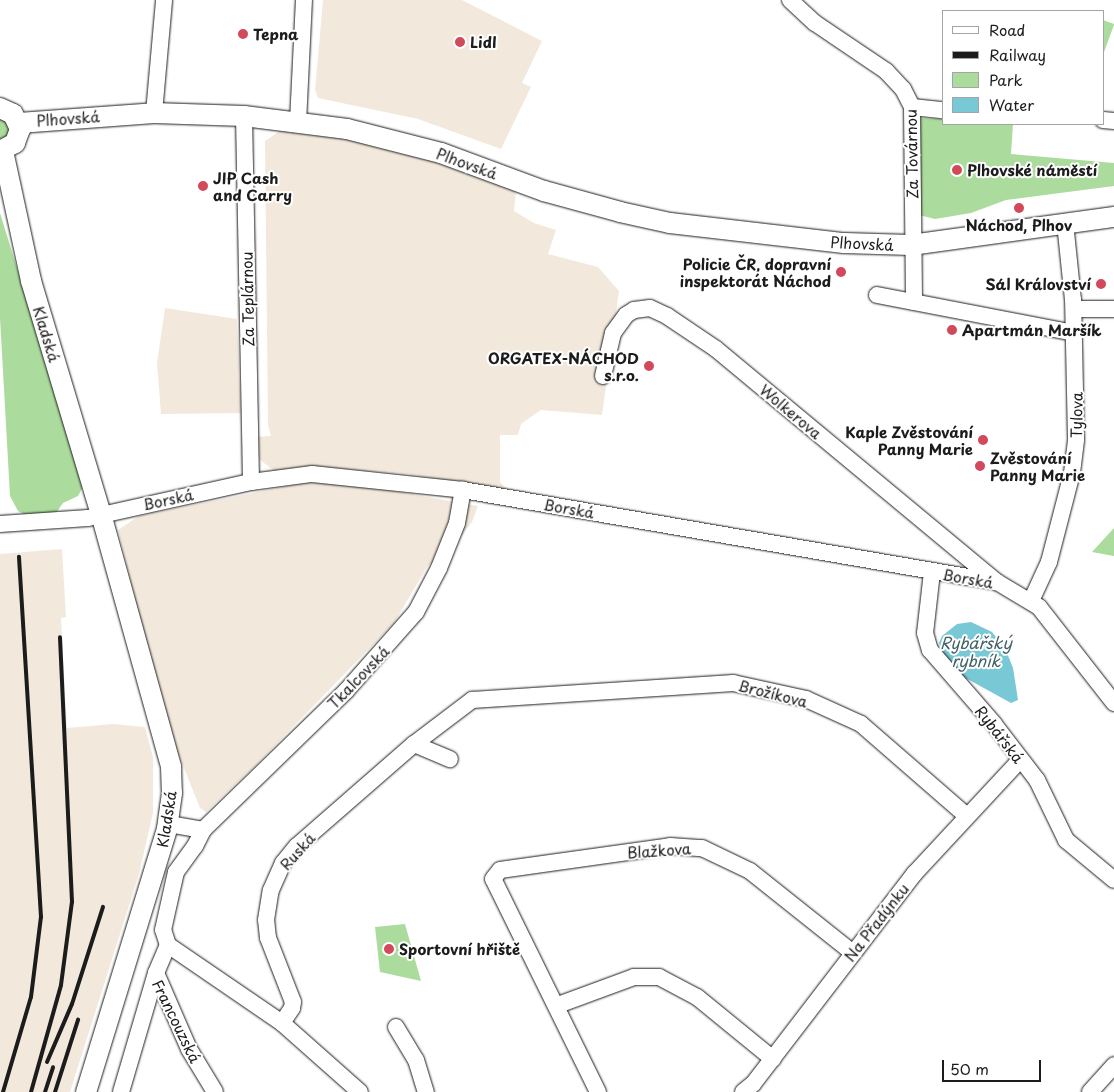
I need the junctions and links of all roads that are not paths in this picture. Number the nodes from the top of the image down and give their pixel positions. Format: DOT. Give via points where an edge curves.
graph roads {
  1 [pos="164,0"];
  2 [pos="304,0"];
  3 [pos="790,0"];
  4 [pos="912,107"];
  5 [pos="0,108"];
  6 [pos="942,110"];
  7 [pos="154,113"];
  8 [pos="244,116"];
  9 [pos="298,122"];
  10 [pos="19,123"];
  11 [pos="1,151"];
  12 [pos="4,180"];
  13 [pos="1114,217"];
  14 [pos="1065,222"];
  15 [pos="911,244"];
  16 [pos="877,295"];
  17 [pos="914,302"];
  18 [pos="1074,309"];
  19 [pos="1114,309"];
  20 [pos="1074,333"];
  21 [pos="603,376"];
  22 [pos="251,482"];
  23 [pos="463,490"];
  24 [pos="94,516"];
  25 [pos="2,524"];
  26 [pos="932,572"];
  27 [pos="997,582"];
  28 [pos="1032,601"];
  29 [pos="541,694"];
  30 [pos="1114,703"];
  31 [pos="414,744"];
  32 [pos="450,759"];
  33 [pos="1020,760"];
  34 [pos="967,816"];
  35 [pos="168,824"];
  36 [pos="203,830"];
  37 [pos="1114,880"];
  38 [pos="168,945"];
  39 [pos="852,952"];
  40 [pos="156,973"];
  41 [pos="558,1005"];
  42 [pos="282,1023"];
  43 [pos="396,1027"];
  44 [pos="773,1059"];
  45 [pos="1114,1065"];
  46 [pos="752,1090"];
  47 [pos="86,1092"];
  48 [pos="121,1092"];
  49 [pos="215,1092"];
  50 [pos="360,1092"];
  51 [pos="426,1092"];
  52 [pos="598,1092"];
  53 [pos="1090,1092"];
  1 -- 7 [label="street"];
  2 -- 9 [label="street"];
  3 -- 4 [label="street, Za Továrnou" via="814,23 886,71 903,90"];
  4 -- 6 [label="street"];
  4 -- 15 [label="street, Za Továrnou"];
  5 -- 10 [label="main road" via="13,114"];
  7 -- 8 [label="main road, Plhovská"];
  7 -- 10 [label="main road, Plhovská"];
  8 -- 9 [label="main road, Plhovská"];
  8 -- 22 [label="street, Za Teplárnou"];
  9 -- 15 [label="main road, Plhovská" via="384,136 544,191 670,223 844,243"];
  10 -- 11 [label="main road" via="18,139"];
  11 -- 12 [label="main road, Kladská"];
  12 -- 24 [label="main road, Kladská"];
  13 -- 14 [label="main road"];
  14 -- 15 [label="main road" via="978,237"];
  14 -- 18 [label="street, Tylova"];
  15 -- 17 [label="street, Za Továrnou"];
  16 -- 17 [label="street"];
  17 -- 20 [label="street"];
  18 -- 19 [label="street"];
  18 -- 20 [label="street, Tylova"];
  20 -- 28 [label="street, Tylova" via="1077,390 1072,472 1049,562"];
  21 -- 27 [label="street, Wolkerova" via="613,334 626,315 634,310 650,308 667,316 716,349"];
  22 -- 23 [label="street, Borská" via="312,474"];
  22 -- 24 [label="street, Borská"];
  23 -- 26 [label="street, Borská"];
  23 -- 36 [label="street, Tkalcovská" via="457,523 416,612 346,691"];
  24 -- 25 [label="street, Borská"];
  24 -- 35 [label="main road, Kladská" via="168,754 172,793"];
  26 -- 27 [label="street, Borská"];
  26 -- 33 [label="street, Rybářská" via="925,633 930,650 994,724"];
  27 -- 28 [label="street, Borská"];
  28 -- 30 [label="street, Borská"];
  29 -- 31 [label="street, Ruská" via="472,700"];
  29 -- 34 [label="street, Brožíkova" via="733,683 806,699 860,724"];
  31 -- 32 [label="street"];
  31 -- 42 [label="street, Ruská" via="297,846 277,874 266,920 268,938 293,1002"];
  33 -- 34 [label="street, Na Přadýnku"];
  33 -- 37 [label="street, Rybářská" via="1037,780 1066,840"];
  34 -- 39 [label="street, Na Přadýnku" via="915,873"];
  35 -- 36 [label="street"];
  35 -- 47 [label="main road, Kladská"];
  36 -- 38 [label="street, Tkalcovská" via="176,872 163,930"];
  38 -- 40 [label="street"];
  38 -- 42 [label="street"];
  39 -- 41 [label="street, Blažkova" via="750,871 702,848 670,846 500,870 493,879"];
  39 -- 44 [label="street, Na Přadýnku"];
  40 -- 48 [label="street, Francouzská"];
  40 -- 49 [label="street, Francouzská" via="189,1049"];
  41 -- 44 [label="street" via="634,977 659,977 697,997"];
  41 -- 52 [label="street"];
  42 -- 50 [label="street"];
  43 -- 51 [label="street" via="416,1060"];
  44 -- 46 [label="street, Na Přadýnku"];
  45 -- 53 [label="street"];
}
